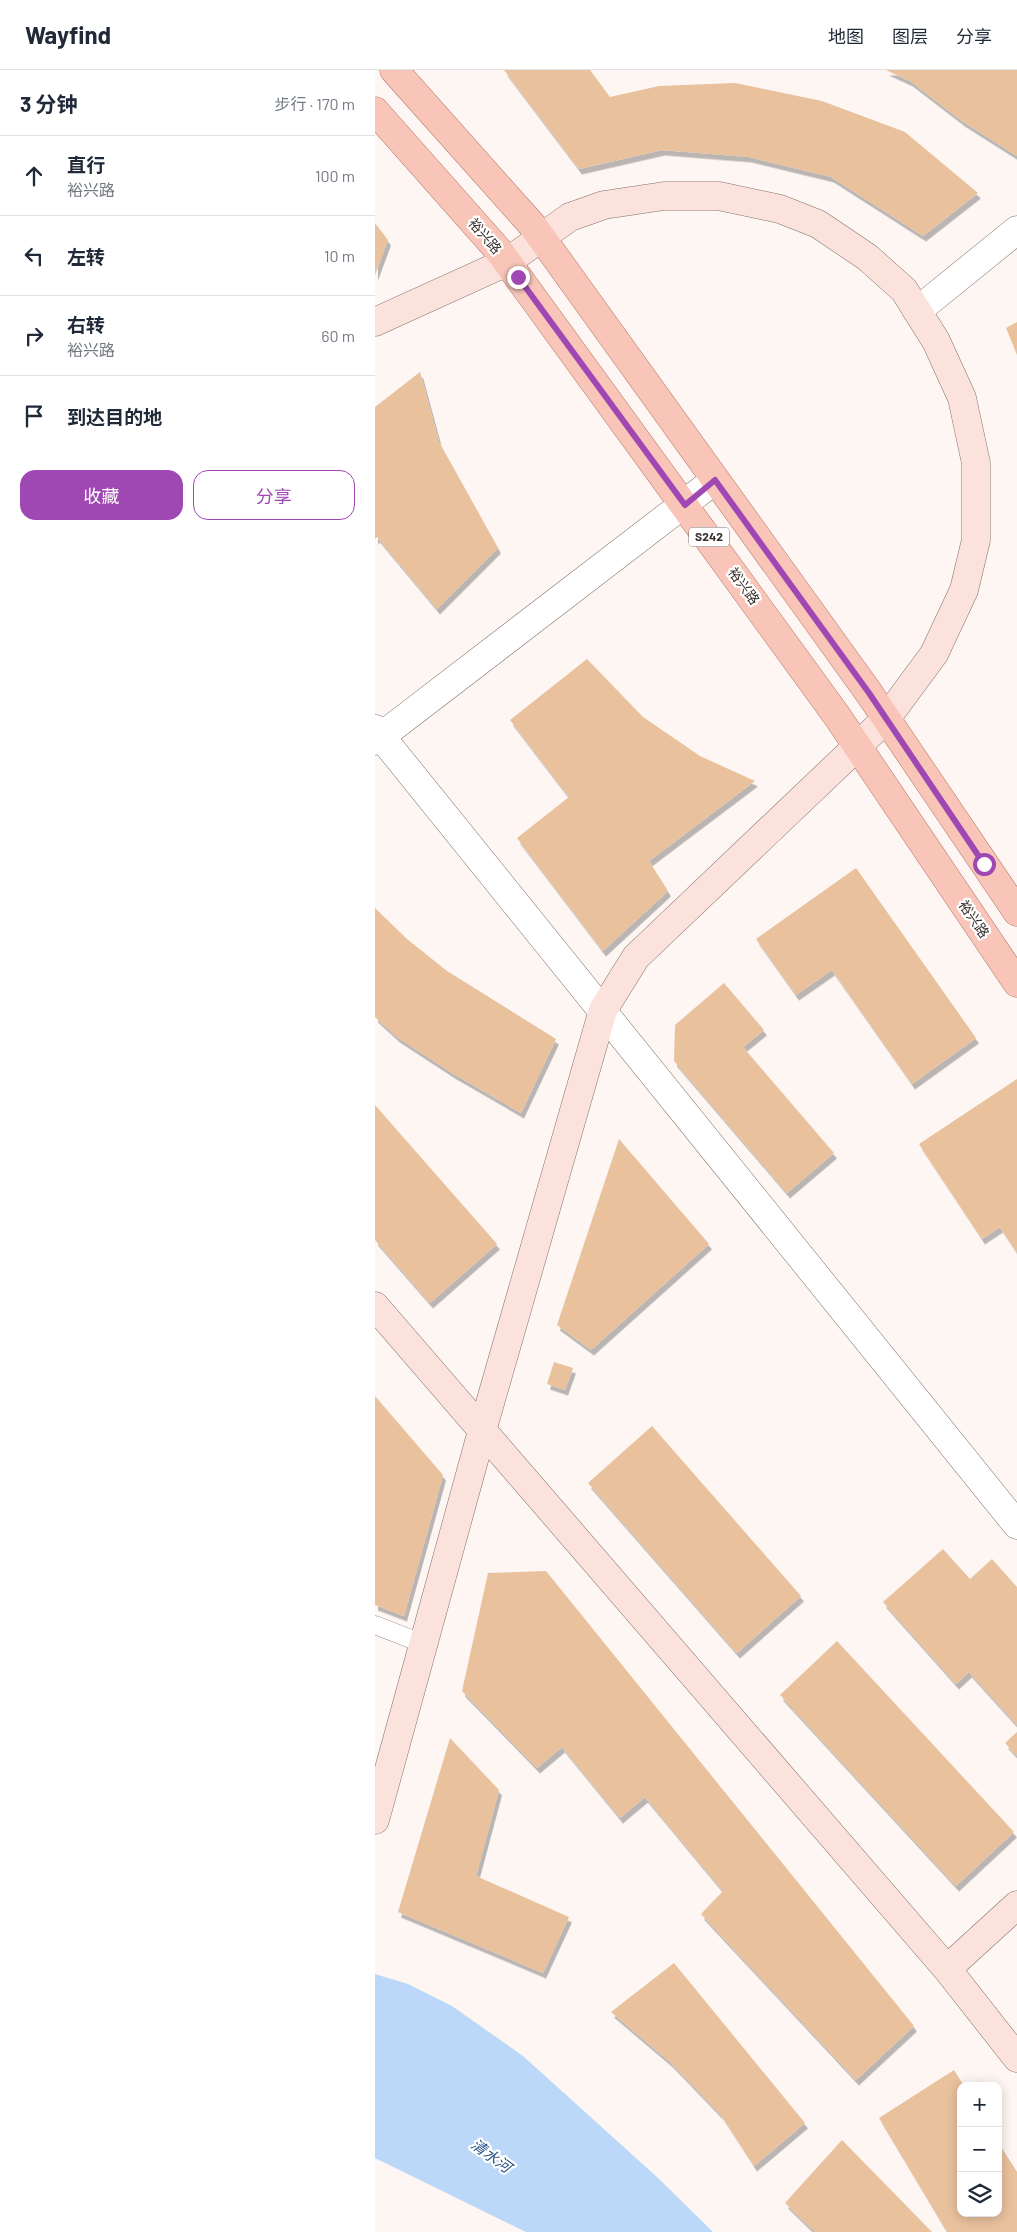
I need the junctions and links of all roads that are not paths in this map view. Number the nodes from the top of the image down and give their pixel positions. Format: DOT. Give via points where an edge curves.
graph roads {
  1 [pos="394,70"];
  2 [pos="375,111"];
  3 [pos="1017,230"];
  4 [pos="540,236"];
  5 [pos="507,262"];
  6 [pos="917,311"];
  7 [pos="375,322"];
  8 [pos="715,480"];
  9 [pos="685,505"];
  10 [pos="886,718"];
  11 [pos="377,736"];
  12 [pos="856,745"];
  13 [pos="1017,912"];
  14 [pos="1017,983"];
  15 [pos="603,1010"];
  16 [pos="375,1306"];
  17 [pos="483,1431"];
  18 [pos="1017,1525"];
  19 [pos="375,1626"];
  20 [pos="424,1644"];
  21 [pos="375,1820"];
  22 [pos="1017,1905"];
  23 [pos="947,1969"];
  24 [pos="1017,2058"];
  1 -- 4 [label="main road, S242"];
  2 -- 5 [label="main road, 裕兴路 / S242"];
  3 -- 6 [label="street"];
  4 -- 5 [label="street"];
  4 -- 6 [label="street" via="570,217 604,205 664,196 719,196 780,209 818,224 867,257 904,290"];
  4 -- 8 [label="main road, S242"];
  5 -- 7 [label="street"];
  5 -- 9 [label="main road, 裕兴路 / S242"];
  6 -- 10 [label="street" via="936,340 963,398 976,463 975,540 964,590 934,654"];
  8 -- 9 [label="street"];
  8 -- 10 [label="main road, S242"];
  9 -- 11 [label="street"];
  9 -- 12 [label="main road, 裕兴路 / S242"];
  10 -- 12 [label="street"];
  10 -- 13 [label="main road, S242"];
  11 -- 15 [label="street"];
  12 -- 14 [label="main road, 裕兴路 / S242"];
  12 -- 15 [label="street" via="636,957"];
  15 -- 17 [label="street"];
  15 -- 18 [label="street"];
  16 -- 17 [label="street"];
  17 -- 20 [label="street"];
  17 -- 23 [label="street"];
  19 -- 20 [label="lane"];
  20 -- 21 [label="street"];
  22 -- 23 [label="street"];
  23 -- 24 [label="street"];
}
